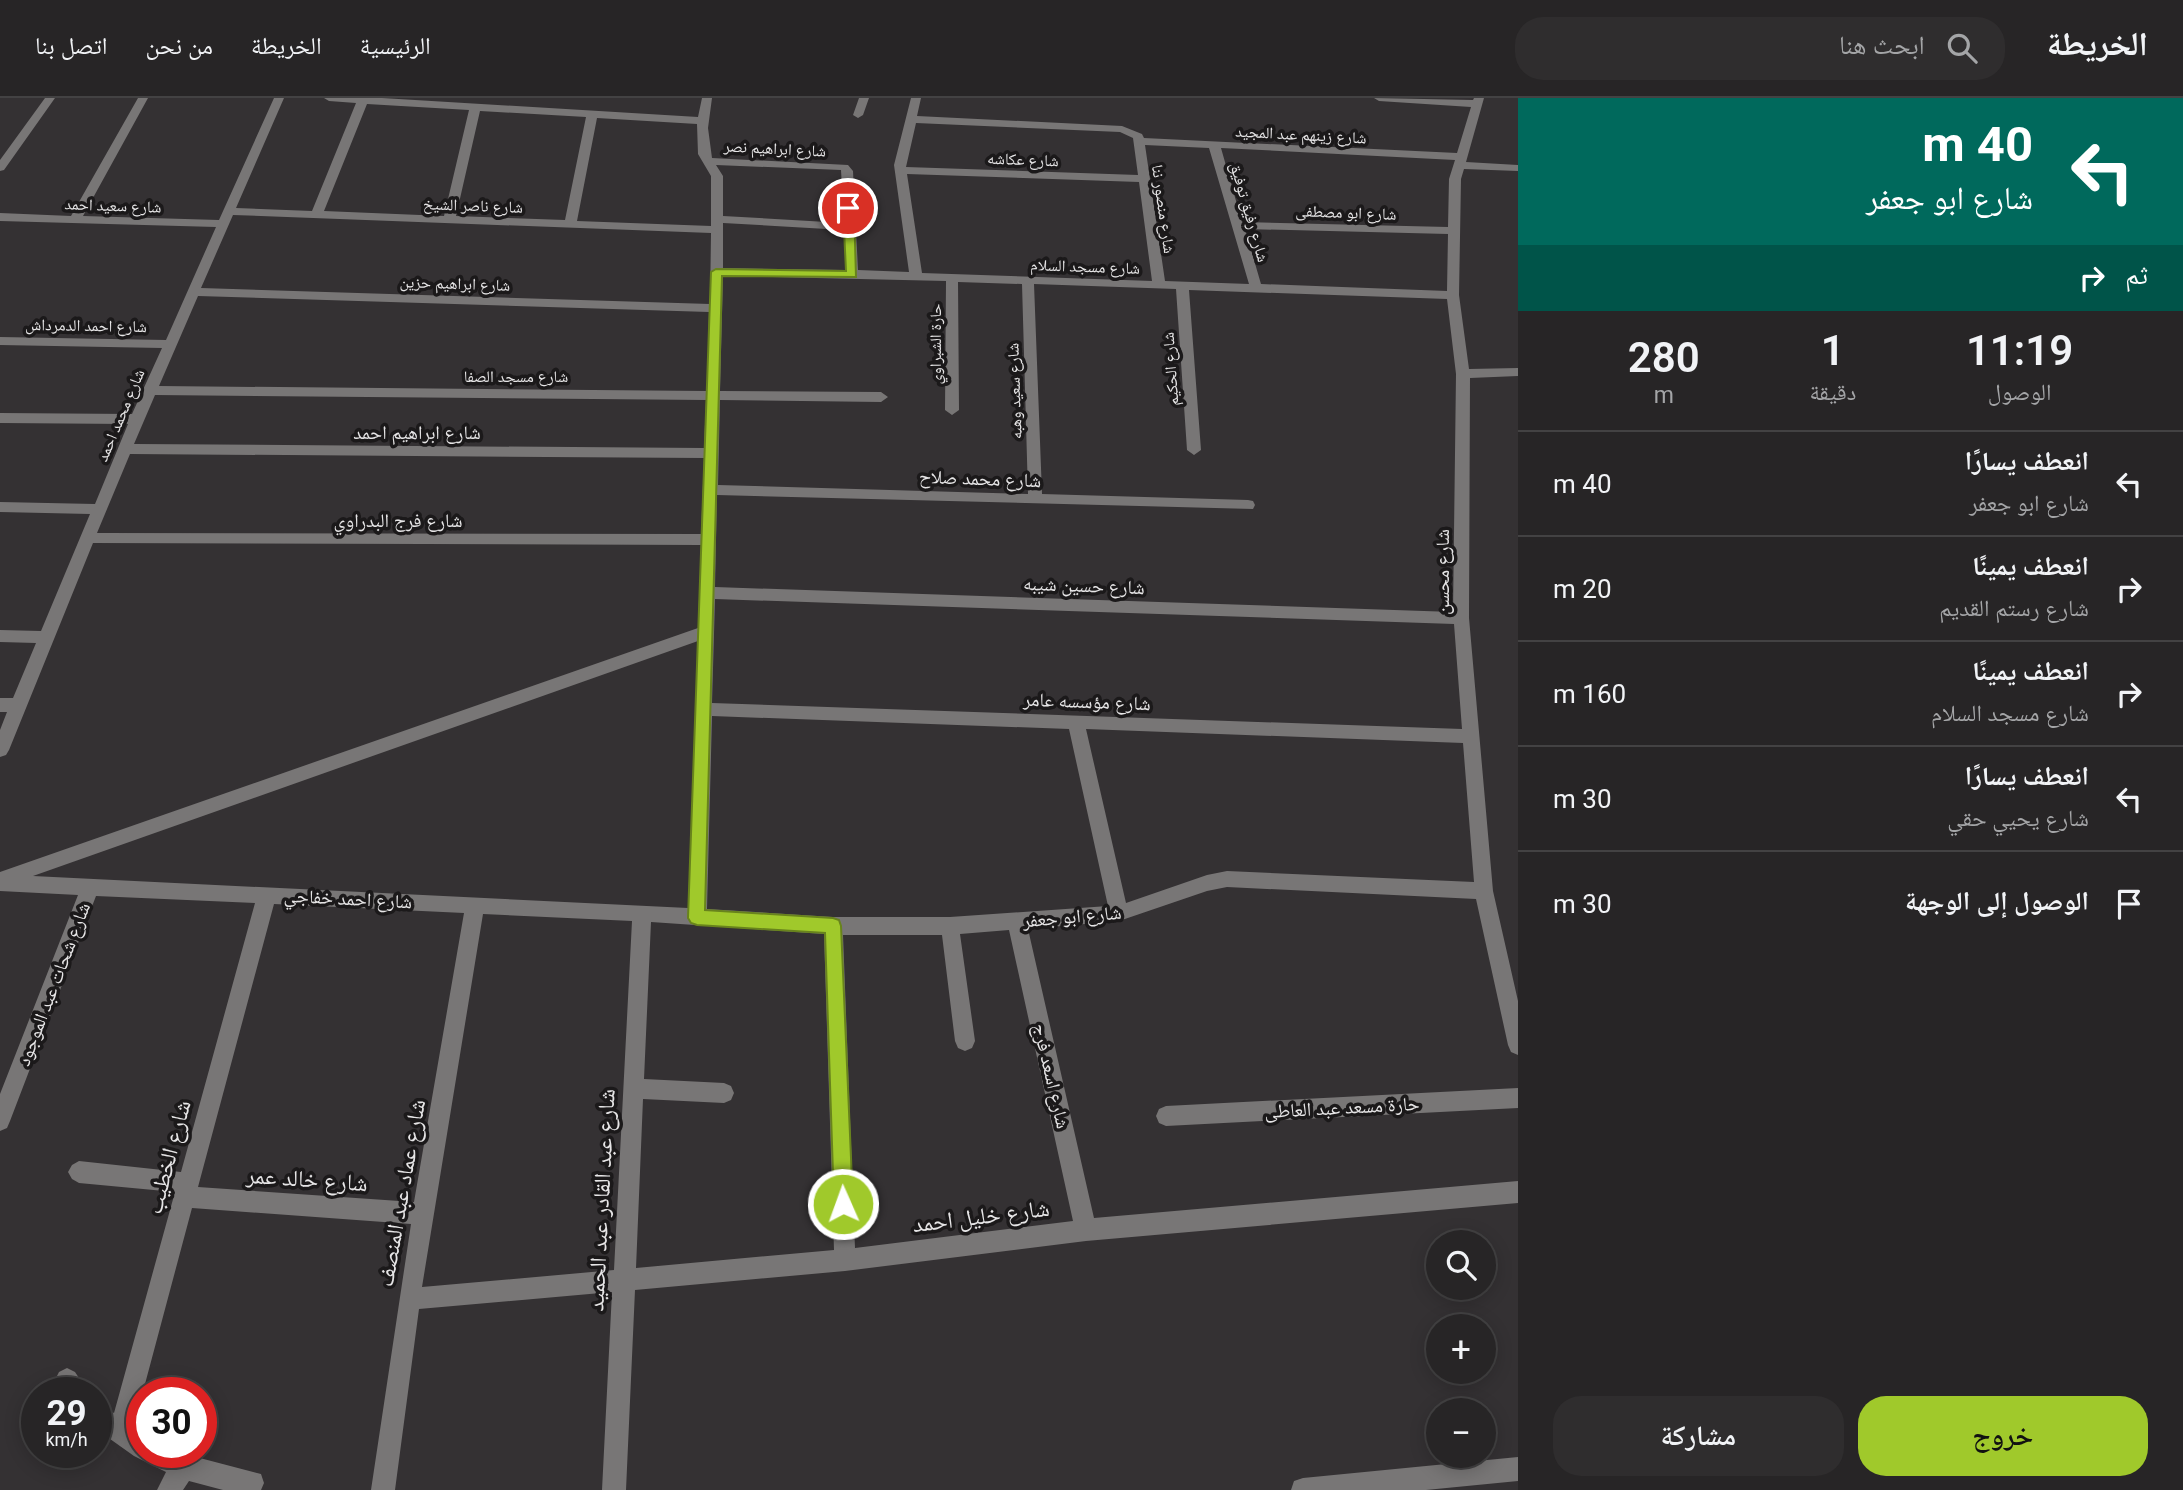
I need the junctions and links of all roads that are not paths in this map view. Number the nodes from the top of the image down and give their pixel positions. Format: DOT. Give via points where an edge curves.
graph roads {
  1 [pos="50,98"];
  2 [pos="144,98"];
  3 [pos="279,98"];
  4 [pos="330,98"];
  5 [pos="707,98"];
  6 [pos="864,98"];
  7 [pos="916,98"];
  8 [pos="1379,98"];
  9 [pos="363,100"];
  10 [pos="1478,101"];
  11 [pos="475,107"];
  12 [pos="592,114"];
  13 [pos="858,115"];
  14 [pos="911,119"];
  15 [pos="703,121"];
  16 [pos="1138,139"];
  17 [pos="1214,145"];
  18 [pos="709,160"];
  19 [pos="1460,161"];
  20 [pos="0,168"];
  21 [pos="1518,168"];
  22 [pos="900,170"];
  23 [pos="1144,179"];
  24 [pos="316,215"];
  25 [pos="0,217"];
  26 [pos="227,218"];
  27 [pos="75,219"];
  28 [pos="449,220"];
  29 [pos="570,225"];
  30 [pos="716,225"];
  31 [pos="1237,225"];
  32 [pos="849,227"];
  33 [pos="1454,231"];
  34 [pos="716,272"];
  35 [pos="852,274"];
  36 [pos="916,277"];
  37 [pos="952,278"];
  38 [pos="1028,282"];
  39 [pos="1159,286"];
  40 [pos="1182,286"];
  41 [pos="1256,288"];
  42 [pos="194,292"];
  43 [pos="1453,295"];
  44 [pos="716,308"];
  45 [pos="0,341"];
  46 [pos="171,344"];
  47 [pos="1518,372"];
  48 [pos="1463,374"];
  49 [pos="150,390"];
  50 [pos="713,395"];
  51 [pos="881,397"];
  52 [pos="952,410"];
  53 [pos="0,418"];
  54 [pos="137,419"];
  55 [pos="124,449"];
  56 [pos="1194,450"];
  57 [pos="710,453"];
  58 [pos="710,490"];
  59 [pos="1035,499"];
  60 [pos="1248,505"];
  61 [pos="0,507"];
  62 [pos="100,509"];
  63 [pos="88,538"];
  64 [pos="708,540"];
  65 [pos="706,593"];
  66 [pos="1461,618"];
  67 [pos="705,632"];
  68 [pos="0,636"];
  69 [pos="46,636"];
  70 [pos="0,705"];
  71 [pos="19,705"];
  72 [pos="703,709"];
  73 [pos="1076,722"];
  74 [pos="1470,736"];
  75 [pos="0,750"];
  76 [pos="0,881"];
  77 [pos="90,887"];
  78 [pos="1483,891"];
  79 [pos="267,894"];
  80 [pos="475,905"];
  81 [pos="642,913"];
  82 [pos="1119,913"];
  83 [pos="697,918"];
  84 [pos="1017,922"];
  85 [pos="833,926"];
  86 [pos="950,926"];
  87 [pos="965,1041"];
  88 [pos="1518,1045"];
  89 [pos="633,1089"];
  90 [pos="724,1093"];
  91 [pos="1518,1098"];
  92 [pos="1166,1116"];
  93 [pos="0,1121"];
  94 [pos="79,1172"];
  95 [pos="187,1190"];
  96 [pos="1518,1192"];
  97 [pos="425,1214"];
  98 [pos="1086,1230"];
  99 [pos="845,1260"];
  100 [pos="623,1280"];
  101 [pos="409,1299"];
  102 [pos="112,1427"];
  103 [pos="120,1434"];
  104 [pos="126,1438"];
  105 [pos="183,1468"];
  106 [pos="1518,1469"];
  107 [pos="252,1483"];
  108 [pos="169,1490"];
  109 [pos="383,1490"];
  110 [pos="614,1490"];
  111 [pos="1303,1490"];
  1 -- 20 [label="street"];
  2 -- 27 [label="street"];
  3 -- 26 [label="street, شارع محمد احمد"];
  4 -- 9 [label="street"];
  5 -- 15 [label="street"];
  6 -- 13 [label="street"];
  7 -- 14 [label="street"];
  8 -- 10 [label="street"];
  9 -- 11 [label="street"];
  9 -- 24 [label="street"];
  10 -- 19 [label="street, شارع محسن"];
  11 -- 12 [label="street"];
  11 -- 28 [label="street"];
  12 -- 15 [label="street" via="617,111"];
  12 -- 29 [label="street"];
  14 -- 16 [label="street, شارع زينهم عبد المجيد" via="1122,130"];
  14 -- 22 [label="street"];
  15 -- 18 [label="street" via="704,154"];
  16 -- 17 [label="street, شارع زينهم عبد المجيد"];
  16 -- 23 [label="street, شارع منصور ننا"];
  17 -- 19 [label="street, شارع زينهم عبد المجيد"];
  17 -- 31 [label="street, شارع رفيق توفيق"];
  18 -- 30 [label="street" via="717,176"];
  18 -- 32 [label="street, شارع ابراهيم نصر" via="841,166 847,171"];
  19 -- 21 [label="street, شارع زينهم عبد المجيد"];
  19 -- 33 [label="street, شارع محسن"];
  22 -- 23 [label="street, شارع عكاشه"];
  22 -- 36 [label="street"];
  23 -- 39 [label="street, شارع منصور ننا"];
  24 -- 26 [label="street, شارع ناصر الشيخ"];
  24 -- 28 [label="street, شارع ناصر الشيخ"];
  25 -- 27 [label="street, شارع سعيد احمد"];
  26 -- 27 [label="street, شارع سعيد احمد"];
  26 -- 42 [label="street, شارع محمد احمد"];
  28 -- 29 [label="street, شارع ناصر الشيخ"];
  29 -- 30 [label="street, شارع ناصر الشيخ"];
  30 -- 32 [label="street, شارع ناصر الشيخ"];
  30 -- 34 [label="street"];
  31 -- 33 [label="street, شارع ابو مصطفى"];
  31 -- 41 [label="street, شارع رفيق توفيق"];
  32 -- 35 [label="street"];
  33 -- 43 [label="street, شارع محسن"];
  34 -- 35 [label="street, شارع مسجد السلام"];
  34 -- 44 [label="street"];
  35 -- 36 [label="street, شارع مسجد السلام"];
  36 -- 37 [label="street, شارع مسجد السلام"];
  37 -- 38 [label="street, شارع مسجد السلام"];
  37 -- 52 [label="street, حارة الشبراوي"];
  38 -- 39 [label="street, شارع مسجد السلام"];
  38 -- 59 [label="street, شارع سعيد وهبه"];
  39 -- 40 [label="street, شارع مسجد السلام"];
  40 -- 41 [label="street, شارع مسجد السلام"];
  40 -- 56 [label="street, شارع الحكيم"];
  41 -- 43 [label="street, شارع مسجد السلام"];
  42 -- 44 [label="street, شارع ابراهيم حزين"];
  42 -- 46 [label="street, شارع محمد احمد"];
  43 -- 48 [label="street, شارع محسن"];
  44 -- 50 [label="street"];
  45 -- 46 [label="street, شارع احمد الدمرداش"];
  46 -- 49 [label="street, شارع محمد احمد"];
  47 -- 48 [label="street"];
  48 -- 66 [label="street, شارع محسن"];
  49 -- 50 [label="street, شارع مسجد الصفا"];
  49 -- 54 [label="street, شارع محمد احمد"];
  50 -- 51 [label="street, شارع مسجد الصفا"];
  50 -- 57 [label="street"];
  53 -- 54 [label="street"];
  54 -- 55 [label="street, شارع محمد احمد"];
  55 -- 57 [label="street, شارع ابراهيم احمد"];
  55 -- 62 [label="street, شارع محمد احمد"];
  57 -- 58 [label="street"];
  58 -- 59 [label="street, شارع محمد صلاح"];
  58 -- 64 [label="street"];
  59 -- 60 [label="street, شارع محمد صلاح"];
  61 -- 62 [label="street"];
  62 -- 63 [label="street, شارع محمد احمد"];
  63 -- 64 [label="street, شارع فرج البدراوي"];
  63 -- 69 [label="street, شارع محمد احمد"];
  64 -- 65 [label="street"];
  65 -- 66 [label="street, شارع حسين شيبه"];
  65 -- 67 [label="street"];
  66 -- 74 [label="street, شارع محسن"];
  67 -- 72 [label="street"];
  67 -- 76 [label="street"];
  68 -- 69 [label="street"];
  69 -- 71 [label="street, شارع محمد احمد"];
  70 -- 71 [label="street"];
  71 -- 75 [label="street, شارع محمد احمد"];
  72 -- 73 [label="street, شارع مؤسسه عامر"];
  72 -- 83 [label="street"];
  73 -- 74 [label="street, شارع مؤسسه عامر"];
  73 -- 82 [label="street"];
  74 -- 78 [label="street, شارع محسن"];
  76 -- 77 [label="street, شارع احمد خفاجي"];
  77 -- 79 [label="street, شارع احمد خفاجي"];
  77 -- 93 [label="street, شارع شحات عبد الموجود"];
  78 -- 82 [label="street, شارع ابو جعفر" via="1227,879"];
  78 -- 88 [label="street, شارع محسن"];
  79 -- 80 [label="street, شارع احمد خفاجي"];
  79 -- 95 [label="street, شارع الخطيب"];
  80 -- 81 [label="street, شارع احمد خفاجي"];
  80 -- 97 [label="street, شارع عماد عبد المنصف"];
  81 -- 83 [label="street, شارع احمد خفاجي"];
  81 -- 89 [label="street, شارع عبد القادر عبد الحميد"];
  82 -- 84 [label="street, شارع ابو جعفر"];
  83 -- 85 [label="street, شارع ابو جعفر"];
  84 -- 86 [label="street, شارع ابو جعفر"];
  84 -- 98 [label="street, شارع اسعد فرج"];
  85 -- 86 [label="street, شارع ابو جعفر"];
  85 -- 99 [label="street"];
  86 -- 87 [label="street"];
  89 -- 90 [label="street"];
  89 -- 100 [label="street, شارع عبد القادر عبد الحميد"];
  91 -- 92 [label="street, حارة مسعد عبد العاطى"];
  94 -- 95 [label="street, شارع خالد عمر"];
  95 -- 97 [label="street, شارع خالد عمر"];
  95 -- 103 [label="street, شارع الخطيب"];
  96 -- 98 [label="street, شارع خليل احمد"];
  97 -- 101 [label="street, شارع عماد عبد المنصف"];
  98 -- 99 [label="street, شارع خليل احمد"];
  99 -- 100 [label="street, شارع خليل احمد"];
  100 -- 101 [label="street, شارع خليل احمد"];
  100 -- 110 [label="street, شارع عبد القادر عبد الحميد"];
  101 -- 109 [label="street, شارع عماد عبد المنصف"];
  102 -- 103 [label="street"];
  103 -- 104 [label="street"];
  105 -- 107 [label="street"];
  105 -- 108 [label="street"];
  106 -- 111 [label="street"];
}
